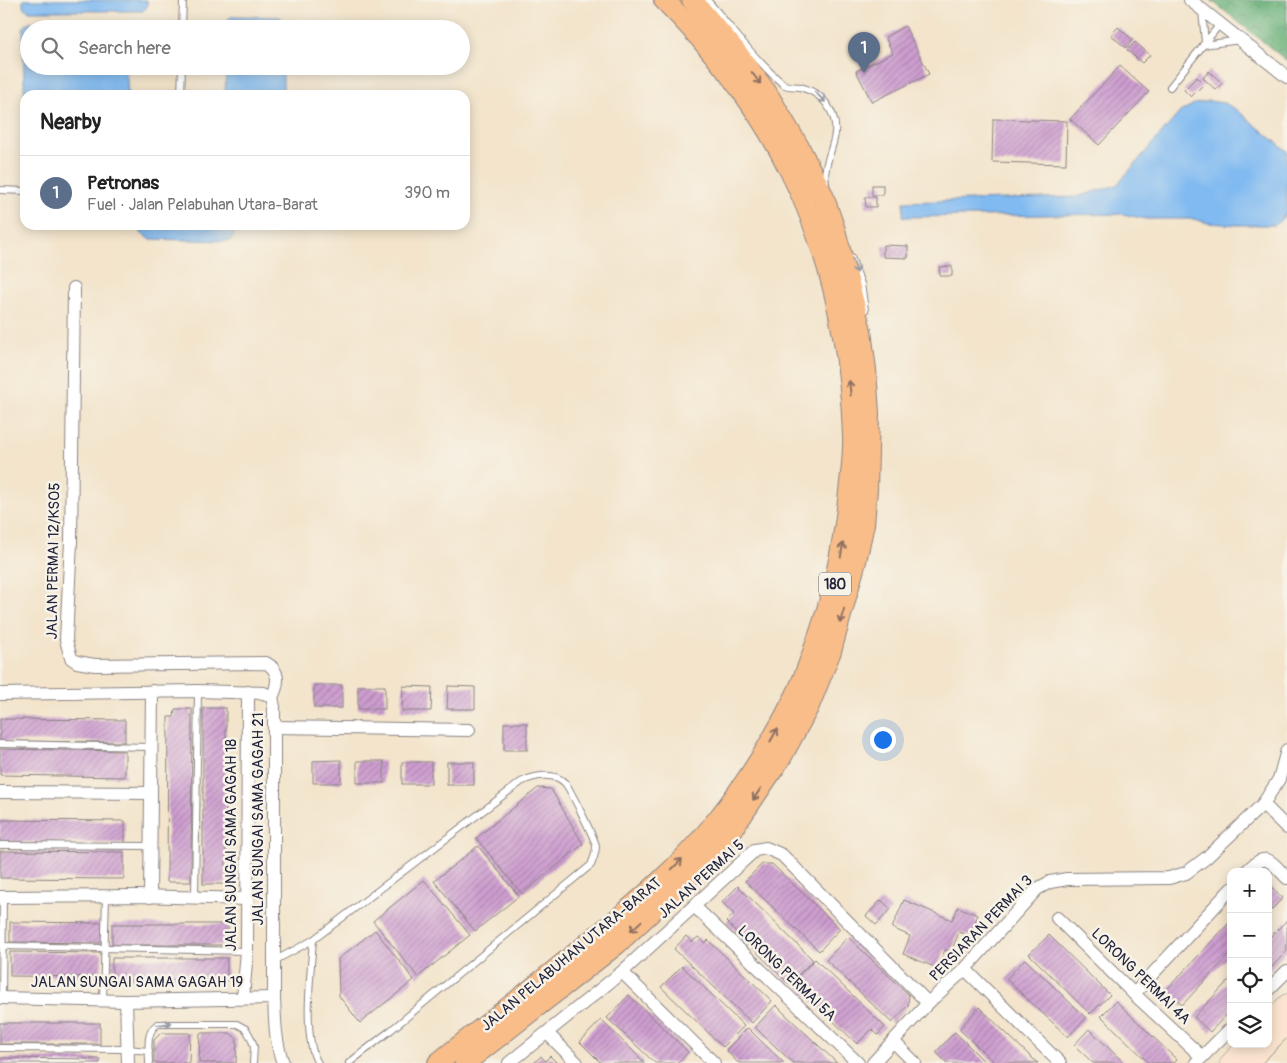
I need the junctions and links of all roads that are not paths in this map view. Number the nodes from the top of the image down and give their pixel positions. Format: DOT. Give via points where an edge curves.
graph roads {
  1 [pos="183,0"];
  2 [pos="664,0"];
  3 [pos="692,0"];
  4 [pos="707,0"];
  5 [pos="1190,0"];
  6 [pos="1201,8"];
  7 [pos="182,20"];
  8 [pos="1220,24"];
  9 [pos="1241,40"];
  10 [pos="1204,44"];
  11 [pos="182,75"];
  12 [pos="1287,77"];
  13 [pos="1170,87"];
  14 [pos="181,90"];
  15 [pos="0,190"];
  16 [pos="20,191"];
  17 [pos="846,240"];
  18 [pos="849,249"];
  19 [pos="74,288"];
  20 [pos="867,321"];
  21 [pos="868,330"];
  22 [pos="873,366"];
  23 [pos="876,405"];
  24 [pos="866,503"];
  25 [pos="198,691"];
  26 [pos="152,692"];
  27 [pos="248,692"];
  28 [pos="0,694"];
  29 [pos="272,697"];
  30 [pos="274,727"];
  31 [pos="469,730"];
  32 [pos="0,744"];
  33 [pos="151,747"];
  34 [pos="1287,750"];
  35 [pos="0,792"];
  36 [pos="151,793"];
  37 [pos="1263,804"];
  38 [pos="1287,828"];
  39 [pos="0,845"];
  40 [pos="150,846"];
  41 [pos="1250,868"];
  42 [pos="1287,878"];
  43 [pos="1227,893"];
  44 [pos="1,897"];
  45 [pos="106,897"];
  46 [pos="150,897"];
  47 [pos="195,897"];
  48 [pos="247,899"];
  49 [pos="695,907"];
  50 [pos="1057,918"];
  51 [pos="313,940"];
  52 [pos="2,946"];
  53 [pos="104,949"];
  54 [pos="247,951"];
  55 [pos="274,961"];
  56 [pos="965,969"];
  57 [pos="1287,971"];
  58 [pos="622,972"];
  59 [pos="1272,986"];
  60 [pos="1134,994"];
  61 [pos="1,998"];
  62 [pos="243,998"];
  63 [pos="274,998"];
  64 [pos="103,1000"];
  65 [pos="126,1001"];
  66 [pos="928,1003"];
  67 [pos="1287,1003"];
  68 [pos="1272,1018"];
  69 [pos="1287,1025"];
  70 [pos="1227,1032"];
  71 [pos="547,1033"];
  72 [pos="1272,1040"];
  73 [pos="894,1042"];
  74 [pos="0,1048"];
  75 [pos="1243,1048"];
  76 [pos="1264,1048"];
  77 [pos="128,1049"];
  78 [pos="149,1051"];
  79 [pos="1199,1060"];
  80 [pos="447,1061"];
  81 [pos="128,1063"];
  82 [pos="149,1063"];
  83 [pos="253,1063"];
  84 [pos="283,1063"];
  85 [pos="318,1063"];
  86 [pos="349,1063"];
  87 [pos="509,1063"];
  88 [pos="577,1063"];
  89 [pos="714,1063"];
  90 [pos="858,1063"];
  91 [pos="873,1063"];
  92 [pos="915,1063"];
  93 [pos="1060,1063"];
  94 [pos="1229,1063"];
  95 [pos="1249,1063"];
  1 -- 7 [label="lane"];
  80 -- 2 [label="main road, JALAN PELABUHAN UTARA-BARAT / 180, one-way" via="622,916 716,822 756,767 796,694 833,591 842,550 853,437 846,357 840,318 813,225 792,174 762,121 696,32"];
  3 -- 24 [label="main road, JALAN PELABUHAN UTARA-BARAT / 180, one-way" via="734,49 776,109 823,195 861,331 869,414"];
  4 -- 17 [label="lane, one-way" via="785,85 815,92 829,108 836,130 825,177"];
  5 -- 6 [label="street"];
  6 -- 8 [label="street"];
  6 -- 10 [label="lane"];
  8 -- 9 [label="street"];
  8 -- 10 [label="lane"];
  9 -- 10 [label="lane"];
  9 -- 12 [label="street"];
  10 -- 13 [label="lane"];
  11 -- 14 [label="lane"];
  15 -- 16 [label="lane"];
  18 -- 20 [label="lane, one-way" via="861,284"];
  19 -- 29 [label="street, JALAN PERMAI 12/KS05" via="71,542 66,625 71,658 95,665 266,663 274,668 277,676"];
  21 -- 22 [label="lane"];
  23 -- 24 [label="lane" via="874,453"];
  24 -- 80 [label="main road, JALAN PELABUHAN UTARA-BARAT / 180, one-way" via="847,598 809,706 782,756 730,834 617,944"];
  25 -- 26 [label="street, JALAN SUNGAI SAMA GAGAH 21"];
  25 -- 27 [label="street, JALAN SUNGAI SAMA GAGAH 21"];
  25 -- 47 [label="lane"];
  26 -- 28 [label="street, JALAN SUNGAI SAMA GAGAH 21"];
  26 -- 33 [label="street"];
  27 -- 29 [label="street, JALAN SUNGAI SAMA GAGAH 21"];
  27 -- 48 [label="street, JALAN SUNGAI SAMA GAGAH 18"];
  29 -- 30 [label="street, JALAN SUNGAI SAMA GAGAH 21"];
  30 -- 31 [label="street"];
  30 -- 55 [label="street, JALAN SUNGAI SAMA GAGAH 21"];
  32 -- 33 [label="lane"];
  33 -- 36 [label="street"];
  34 -- 37 [label="street, PERSIARAN PERMAI 3" via="1279,779"];
  35 -- 36 [label="street"];
  36 -- 40 [label="street"];
  37 -- 38 [label="street"];
  37 -- 56 [label="street, PERSIARAN PERMAI 3" via="1186,873 1169,878 1067,879 1050,882 1037,889"];
  39 -- 40 [label="lane"];
  40 -- 46 [label="street"];
  41 -- 42 [label="street" via="1264,859"];
  43 -- 60 [label="street"];
  44 -- 45 [label="street"];
  44 -- 52 [label="lane"];
  45 -- 46 [label="street"];
  45 -- 53 [label="lane"];
  46 -- 47 [label="street"];
  47 -- 48 [label="street"];
  48 -- 54 [label="street, JALAN SUNGAI SAMA GAGAH 18"];
  49 -- 58 [label="street, JALAN PERMAI 5"];
  49 -- 66 [label="street, JALAN PERMAI 5" via="755,850 766,848 775,851"];
  49 -- 90 [label="street, LORONG PERMAI 5A"];
  50 -- 60 [label="street, LORONG PERMAI 4A"];
  51 -- 55 [label="lane"];
  51 -- 85 [label="lane" via="309,1042"];
  51 -- 86 [label="lane" via="521,782 532,777 546,776 565,783 596,845 591,864"];
  52 -- 53 [label="lane"];
  52 -- 61 [label="lane"];
  53 -- 54 [label="lane"];
  53 -- 64 [label="lane"];
  54 -- 62 [label="street, JALAN SUNGAI SAMA GAGAH 18"];
  55 -- 63 [label="street, JALAN SUNGAI SAMA GAGAH 21"];
  56 -- 66 [label="street, PERSIARAN PERMAI 3"];
  56 -- 93 [label="street"];
  57 -- 59 [label="street"];
  58 -- 71 [label="street, JALAN PERMAI 5"];
  58 -- 89 [label="street"];
  60 -- 79 [label="street, LORONG PERMAI 4A"];
  61 -- 64 [label="street, JALAN SUNGAI SAMA GAGAH 19"];
  62 -- 63 [label="street, JALAN SUNGAI SAMA GAGAH 19"];
  62 -- 65 [label="street, JALAN SUNGAI SAMA GAGAH 19"];
  63 -- 84 [label="street, JALAN SUNGAI SAMA GAGAH 21" via="278,1052"];
  64 -- 65 [label="street, JALAN SUNGAI SAMA GAGAH 19"];
  65 -- 77 [label="street"];
  66 -- 73 [label="street, PERSIARAN PERMAI 3"];
  67 -- 68 [label="main road"];
  69 -- 72 [label="main road"];
  70 -- 79 [label="street"];
  71 -- 87 [label="street, JALAN PERMAI 5"];
  71 -- 88 [label="street"];
  73 -- 91 [label="street, PERSIARAN PERMAI 3"];
  73 -- 92 [label="street"];
  74 -- 77 [label="lane"];
  75 -- 94 [label="main road"];
  76 -- 95 [label="main road"];
  77 -- 78 [label="lane"];
  77 -- 81 [label="street"];
  78 -- 82 [label="lane"];
  78 -- 83 [label="lane, one-way" via="150,1033 158,1024 229,1023 242,1026 249,1034 254,1046"];
}
